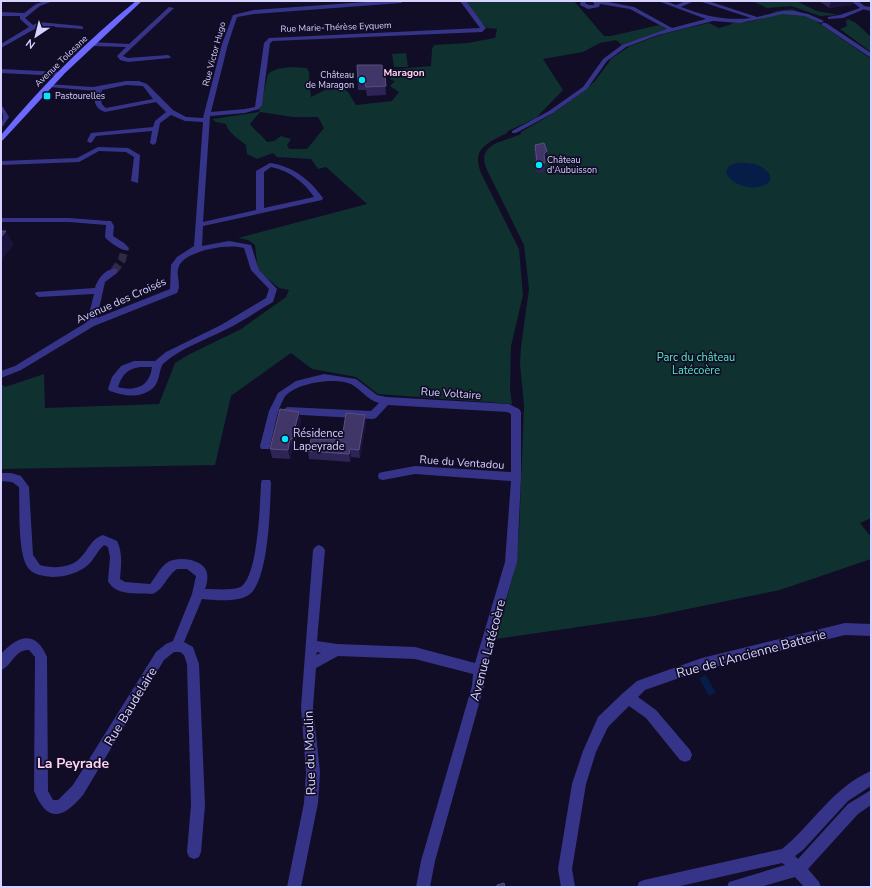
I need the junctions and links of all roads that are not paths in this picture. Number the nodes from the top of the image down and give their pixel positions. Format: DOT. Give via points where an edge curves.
graph roads {
  1 [pos="50,1"];
  2 [pos="139,1"];
  3 [pos="401,1"];
  4 [pos="463,1"];
  5 [pos="584,1"];
  6 [pos="618,1"];
  7 [pos="662,1"];
  8 [pos="691,1"];
  9 [pos="702,1"];
  10 [pos="854,1"];
  11 [pos="596,2"];
  12 [pos="678,6"];
  13 [pos="171,8"];
  14 [pos="864,8"];
  15 [pos="871,9"];
  16 [pos="651,11"];
  17 [pos="1,14"];
  18 [pos="25,15"];
  19 [pos="756,18"];
  20 [pos="713,19"];
  21 [pos="673,21"];
  22 [pos="823,22"];
  23 [pos="837,23"];
  24 [pos="684,26"];
  25 [pos="33,28"];
  26 [pos="81,28"];
  27 [pos="672,30"];
  28 [pos="3,44"];
  29 [pos="92,44"];
  30 [pos="132,46"];
  31 [pos="871,56"];
  32 [pos="168,57"];
  33 [pos="1,72"];
  34 [pos="61,74"];
  35 [pos="49,85"];
  36 [pos="99,88"];
  37 [pos="156,100"];
  38 [pos="1,108"];
  39 [pos="169,113"];
  40 [pos="207,117"];
  41 [pos="1,125"];
  42 [pos="156,129"];
  43 [pos="514,132"];
  44 [pos="1,139"];
  45 [pos="90,141"];
  46 [pos="153,143"];
  47 [pos="23,161"];
  48 [pos="1,163"];
  49 [pos="1,166"];
  50 [pos="135,181"];
  51 [pos="260,212"];
  52 [pos="1,220"];
  53 [pos="199,225"];
  54 [pos="125,248"];
  55 [pos="196,250"];
  56 [pos="114,271"];
  57 [pos="99,291"];
  58 [pos="39,294"];
  59 [pos="91,324"];
  60 [pos="157,364"];
  61 [pos="1,375"];
  62 [pos="386,401"];
  63 [pos="514,410"];
  64 [pos="274,411"];
  65 [pos="265,446"];
  66 [pos="383,476"];
  67 [pos="1,477"];
  68 [pos="516,477"];
  69 [pos="266,483"];
  70 [pos="319,550"];
  71 [pos="198,594"];
  72 [pos="871,630"];
  73 [pos="177,645"];
  74 [pos="310,645"];
  75 [pos="337,650"];
  76 [pos="1,664"];
  77 [pos="310,665"];
  78 [pos="479,670"];
  79 [pos="627,697"];
  80 [pos="685,755"];
  81 [pos="871,778"];
  82 [pos="871,797"];
  83 [pos="194,852"];
  84 [pos="785,855"];
  85 [pos="798,869"];
  86 [pos="294,887"];
  87 [pos="423,887"];
  88 [pos="568,887"];
  89 [pos="644,887"];
  90 [pos="734,887"];
  91 [pos="814,887"];
  1 -- 18 [label="street" via="40,4"];
  2 -- 29 [label="main road, Avenue Tolosane"];
  3 -- 40 [label="street, Rue Victor Hugo" via="254,12 235,16"];
  4 -- 40 [label="street, Rue Marie-Thérèse Eyquem" via="482,30 272,39 267,43 257,108"];
  5 -- 11 [label="street" via="582,4 588,7 596,6"];
  6 -- 16 [label="street"];
  7 -- 12 [label="street"];
  8 -- 12 [label="street"];
  9 -- 19 [label="street"];
  10 -- 14 [label="street"];
  11 -- 27 [label="street" via="632,8"];
  12 -- 20 [label="street"];
  13 -- 30 [label="street"];
  14 -- 15 [label="street"];
  14 -- 23 [label="street"];
  17 -- 18 [label="street"];
  18 -- 25 [label="street" via="23,19"];
  19 -- 20 [label="street" via="740,21"];
  19 -- 22 [label="street" via="773,9 788,7"];
  20 -- 24 [label="street"];
  21 -- 24 [label="street"];
  22 -- 23 [label="street"];
  22 -- 23 [label="street" via="823,19 830,18"];
  23 -- 31 [label="street"];
  24 -- 27 [label="street"];
  25 -- 26 [label="street" via="39,24"];
  25 -- 28 [label="street"];
  27 -- 43 [label="street" via="643,38 619,49 604,60 585,88 551,112"];
  29 -- 30 [label="street"];
  29 -- 34 [label="main road, Avenue Tolosane"];
  30 -- 32 [label="street" via="120,58 128,60"];
  33 -- 34 [label="street"];
  34 -- 35 [label="main road, Avenue Tolosane"];
  35 -- 36 [label="street"];
  35 -- 44 [label="main road, Avenue Tolosane"];
  36 -- 37 [label="street" via="141,83"];
  36 -- 37 [label="street" via="97,101 105,110"];
  37 -- 39 [label="street"];
  38 -- 41 [label="street" via="6,117"];
  39 -- 40 [label="street" via="192,121"];
  39 -- 42 [label="street" via="159,120"];
  40 -- 53 [label="street"];
  42 -- 45 [label="street" via="93,134"];
  42 -- 46 [label="street"];
  47 -- 48 [label="street"];
  47 -- 49 [label="street"];
  47 -- 50 [label="street" via="79,160 98,149 128,150 138,156"];
  51 -- 51 [label="street" via="282,206 319,198 311,186 298,175 281,166 270,165 260,171"];
  51 -- 53 [label="street"];
  52 -- 54 [label="street" via="108,223 109,237"];
  53 -- 55 [label="street"];
  55 -- 59 [label="street, Avenue des Croisés" via="177,261 174,272 176,286 171,294"];
  55 -- 60 [label="street" via="229,243 240,243 248,248 257,274 273,289 270,300 224,327 169,354"];
  56 -- 57 [label="street" via="101,281"];
  57 -- 58 [label="street"];
  57 -- 59 [label="street"];
  59 -- 61 [label="street, Avenue des Croisés" via="18,368"];
  60 -- 60 [label="street" via="150,386 146,390 133,392 114,389 118,375 124,367"];
  62 -- 63 [label="street, Rue Voltaire"];
  62 -- 64 [label="street" via="372,415"];
  62 -- 64 [label="street, Rue Voltaire" via="374,398 353,381 324,377 299,383 281,395"];
  63 -- 68 [label="street, Avenue Latécoère" via="517,414"];
  64 -- 65 [label="street, Rue Voltaire"];
  66 -- 68 [label="street, Rue du Ventadou" via="415,470"];
  67 -- 71 [label="street" via="13,477 21,481 24,487 26,555 38,569 74,569 84,562 95,544 103,540 113,544 116,557 114,581 123,588 152,589 168,568 179,563 198,568 202,574"];
  68 -- 78 [label="street, Avenue Latécoère" via="511,562"];
  69 -- 71 [label="street" via="262,541 255,576 246,589 239,593"];
  70 -- 74 [label="street, Rue du Moulin"];
  71 -- 73 [label="street"];
  72 -- 79 [label="street, Rue de l'Ancienne Batterie" via="845,629 702,664 641,685"];
  73 -- 76 [label="street, Rue Baudelaire" via="171,646 160,656 70,802 55,808 44,800 41,791 39,649 34,645 23,644 10,653"];
  73 -- 83 [label="street" via="188,650 193,664 198,805"];
  74 -- 75 [label="street"];
  74 -- 77 [label="street, Rue du Moulin"];
  75 -- 77 [label="street"];
  75 -- 78 [label="street" via="416,653"];
  77 -- 86 [label="street, Rue du Moulin" via="307,706 313,772 311,803"];
  78 -- 87 [label="street, Avenue Latécoère" via="478,686"];
  79 -- 80 [label="street" via="651,714"];
  79 -- 88 [label="street, Rue de l'Ancienne Batterie" via="603,722 590,750 579,784 565,869"];
  81 -- 84 [label="street" via="842,796 798,845"];
  82 -- 85 [label="street" via="854,809"];
  84 -- 85 [label="street"];
  84 -- 89 [label="street"];
  85 -- 90 [label="street"];
  85 -- 91 [label="street"];
}
